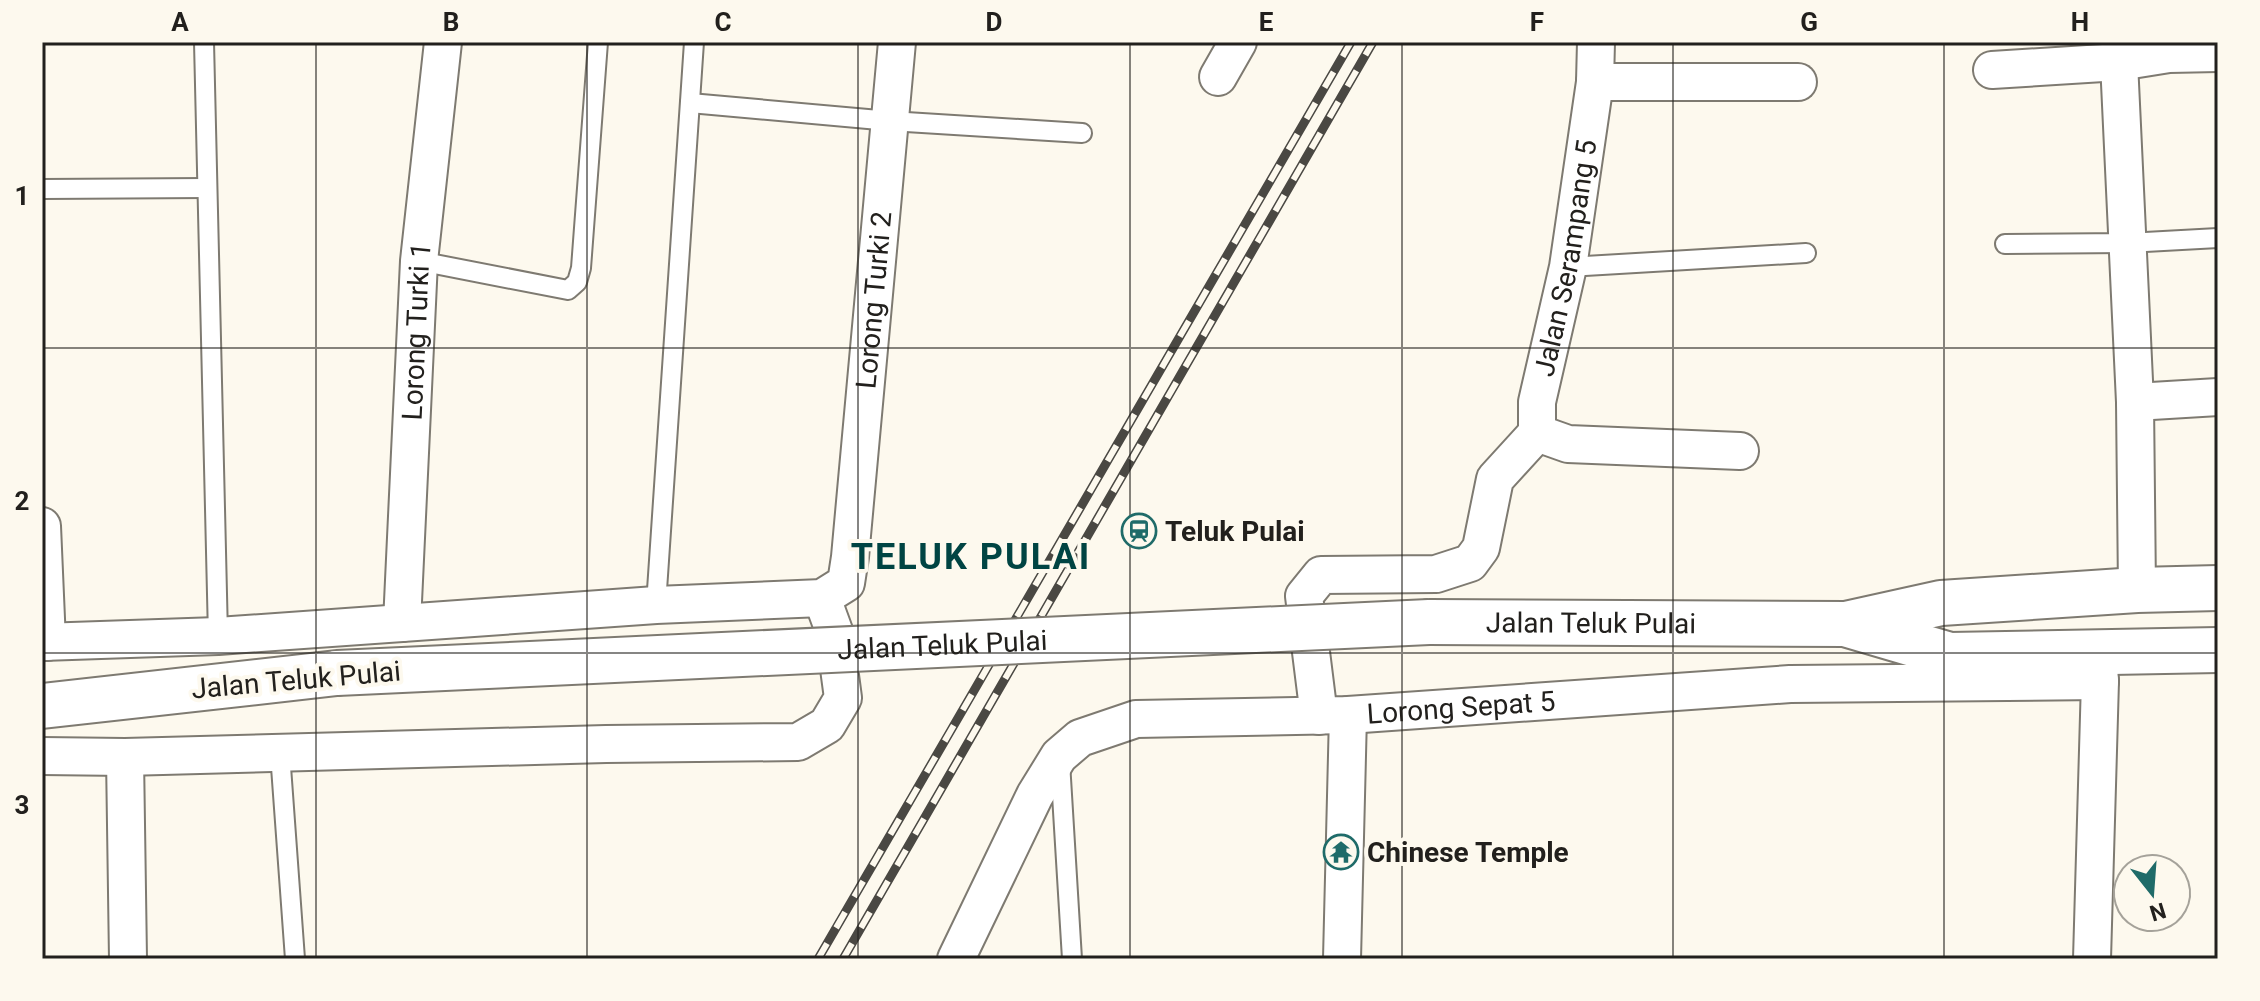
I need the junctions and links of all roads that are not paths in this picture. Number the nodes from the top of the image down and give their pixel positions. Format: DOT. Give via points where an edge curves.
graph roads {
  1 [pos="204,42"];
  2 [pos="443,42"];
  3 [pos="598,42"];
  4 [pos="694,42"];
  5 [pos="897,42"];
  6 [pos="1238,42"];
  7 [pos="1596,42"];
  8 [pos="2169,48"];
  9 [pos="2218,53"];
  10 [pos="2119,62"];
  11 [pos="1992,70"];
  12 [pos="1218,77"];
  13 [pos="1595,82"];
  14 [pos="1798,82"];
  15 [pos="690,103"];
  16 [pos="890,121"];
  17 [pos="1082,133"];
  18 [pos="207,188"];
  19 [pos="42,189"];
  20 [pos="2218,238"];
  21 [pos="2127,243"];
  22 [pos="2005,244"];
  23 [pos="1806,253"];
  24 [pos="419,261"];
  25 [pos="1568,267"];
  26 [pos="2218,397"];
  27 [pos="2135,402"];
  28 [pos="1537,433"];
  29 [pos="1740,451"];
  30 [pos="42,526"];
  31 [pos="2218,588"];
  32 [pos="2137,590"];
  33 [pos="822,598"];
  34 [pos="656,605"];
  35 [pos="402,623"];
  36 [pos="1846,624"];
  37 [pos="218,636"];
  38 [pos="45,642"];
  39 [pos="2218,650"];
  40 [pos="2099,666"];
  41 [pos="42,706"];
  42 [pos="1334,716"];
  43 [pos="280,753"];
  44 [pos="42,756"];
  45 [pos="1059,756"];
  46 [pos="125,757"];
  47 [pos="128,959"];
  48 [pos="295,959"];
  49 [pos="956,959"];
  50 [pos="1072,959"];
  51 [pos="1342,959"];
  52 [pos="2092,959"];
  1 -- 18 [label="lane"];
  2 -- 24 [label="street, Lorong Turki 1"];
  3 -- 24 [label="lane" via="577,282 568,290"];
  4 -- 15 [label="lane"];
  5 -- 16 [label="street, Lorong Turki 2"];
  6 -- 12 [label="street"];
  7 -- 13 [label="street, Jalan Serampang 5"];
  8 -- 9 [label="street"];
  8 -- 10 [label="street"];
  10 -- 11 [label="street"];
  10 -- 21 [label="street"];
  13 -- 14 [label="street"];
  13 -- 25 [label="street, Jalan Serampang 5"];
  15 -- 16 [label="lane"];
  15 -- 34 [label="lane"];
  16 -- 17 [label="lane"];
  16 -- 33 [label="street, Lorong Turki 2" via="850,557 846,583"];
  18 -- 19 [label="lane"];
  18 -- 37 [label="lane"];
  20 -- 21 [label="lane"];
  21 -- 22 [label="lane"];
  21 -- 27 [label="street"];
  23 -- 25 [label="lane"];
  24 -- 35 [label="street, Lorong Turki 1"];
  25 -- 28 [label="street, Jalan Serampang 5" via="1537,402"];
  26 -- 27 [label="street"];
  27 -- 32 [label="street"];
  28 -- 29 [label="street" via="1568,444"];
  28 -- 42 [label="street" via="1495,479 1481,548 1470,563 1436,574 1321,575 1304,596"];
  30 -- 38 [label="street"];
  31 -- 32 [label="main road, Jalan Teluk Pulai"];
  32 -- 36 [label="main road, Jalan Teluk Pulai" via="1941,603"];
  33 -- 34 [label="street"];
  33 -- 43 [label="street" via="834,631 843,698 827,725 798,742"];
  34 -- 35 [label="street"];
  35 -- 37 [label="street"];
  36 -- 40 [label="main road, Jalan Teluk Pulai" via="1950,655"];
  36 -- 41 [label="main road, Jalan Teluk Pulai, bridge" via="1429,622 337,673"];
  37 -- 38 [label="street"];
  39 -- 40 [label="main road, Jalan Teluk Pulai"];
  40 -- 42 [label="street, Lorong Sepat 5"];
  40 -- 52 [label="street"];
  42 -- 45 [label="street, Lorong Sepat 5" via="1136,719 1080,738"];
  42 -- 51 [label="street"];
  43 -- 46 [label="street"];
  43 -- 48 [label="lane"];
  44 -- 46 [label="street"];
  45 -- 49 [label="street, Lorong Sepat 5"];
  45 -- 50 [label="lane"];
  46 -- 47 [label="street"];
}
